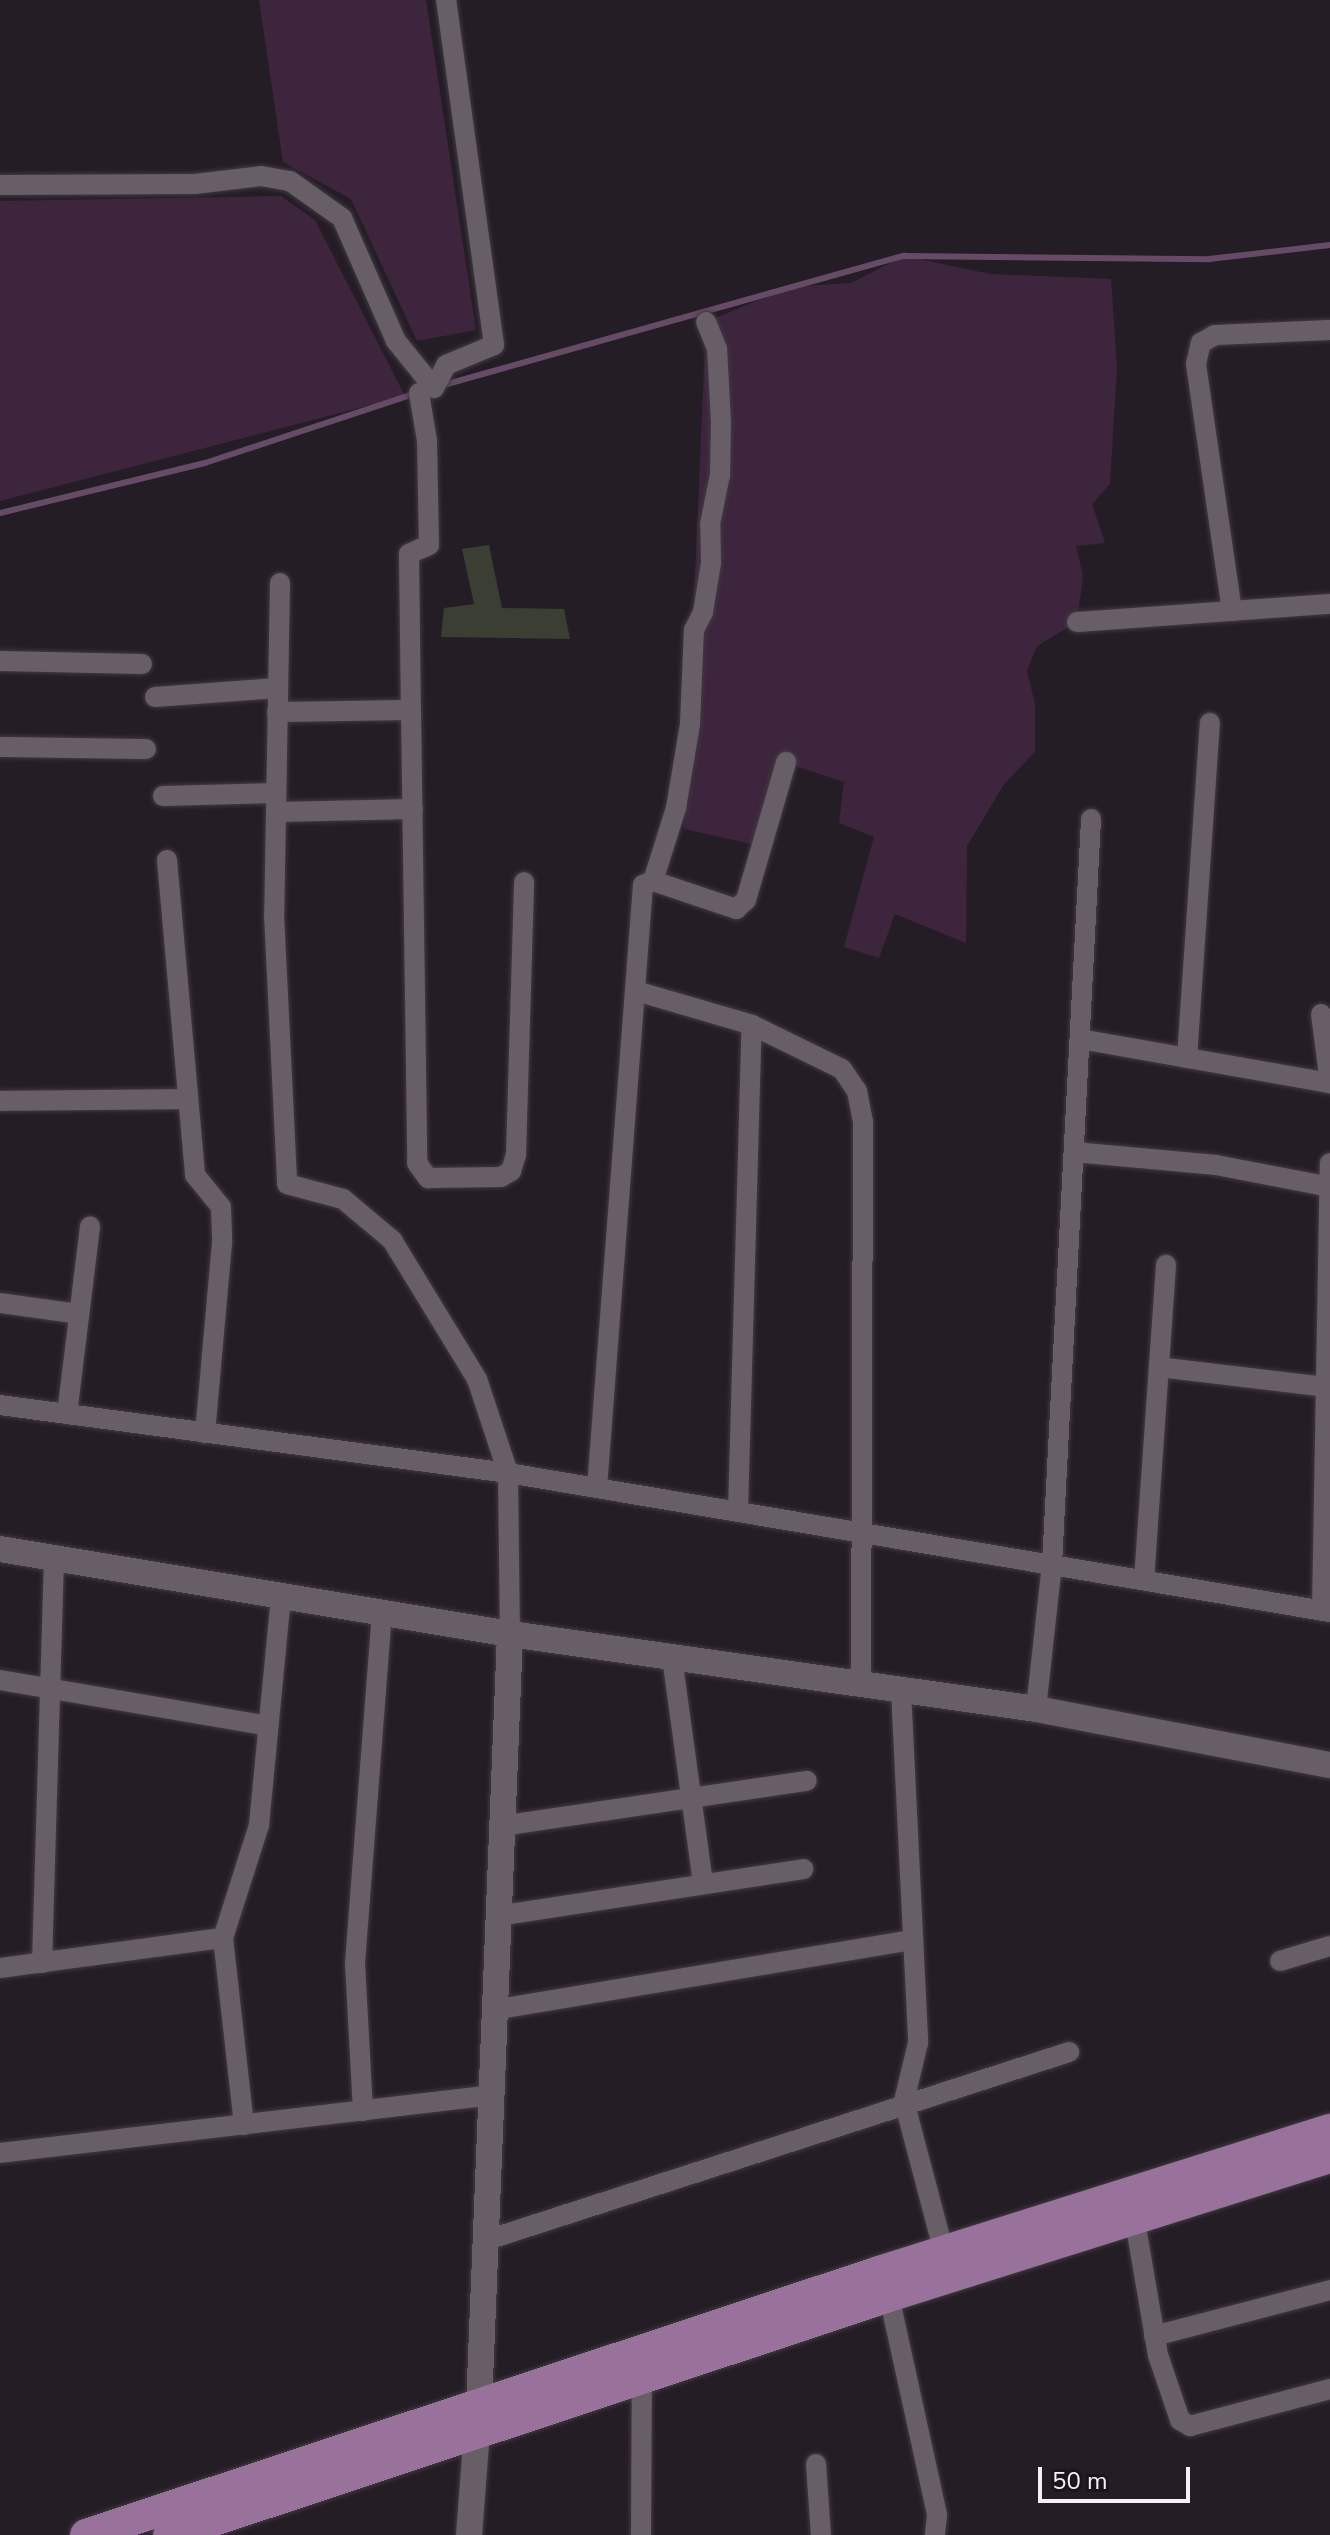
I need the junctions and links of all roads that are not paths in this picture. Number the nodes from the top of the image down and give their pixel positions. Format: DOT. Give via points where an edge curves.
graph roads {
  1 [pos="446,0"];
  2 [pos="0,185"];
  3 [pos="706,322"];
  4 [pos="1330,330"];
  5 [pos="419,393"];
  6 [pos="280,583"];
  7 [pos="1330,604"];
  8 [pos="1232,611"];
  9 [pos="1077,622"];
  10 [pos="0,661"];
  11 [pos="142,664"];
  12 [pos="278,688"];
  13 [pos="155,697"];
  14 [pos="411,710"];
  15 [pos="277,712"];
  16 [pos="1210,723"];
  17 [pos="0,747"];
  18 [pos="146,749"];
  19 [pos="786,762"];
  20 [pos="163,796"];
  21 [pos="276,802"];
  22 [pos="413,809"];
  23 [pos="1091,819"];
  24 [pos="167,860"];
  25 [pos="653,881"];
  26 [pos="524,882"];
  27 [pos="636,991"];
  28 [pos="1321,1014"];
  29 [pos="752,1025"];
  30 [pos="1080,1039"];
  31 [pos="1187,1058"];
  32 [pos="1330,1083"];
  33 [pos="187,1099"];
  34 [pos="0,1101"];
  35 [pos="1074,1152"];
  36 [pos="1330,1163"];
  37 [pos="1330,1187"];
  38 [pos="90,1226"];
  39 [pos="1166,1265"];
  40 [pos="0,1303"];
  41 [pos="79,1314"];
  42 [pos="1159,1367"];
  43 [pos="1326,1387"];
  44 [pos="0,1405"];
  45 [pos="67,1414"];
  46 [pos="205,1433"];
  47 [pos="508,1473"];
  48 [pos="597,1488"];
  49 [pos="738,1512"];
  50 [pos="860,1532"];
  51 [pos="0,1549"];
  52 [pos="54,1558"];
  53 [pos="1052,1564"];
  54 [pos="1144,1580"];
  55 [pos="281,1596"];
  56 [pos="1326,1611"];
  57 [pos="382,1612"];
  58 [pos="510,1634"];
  59 [pos="672,1657"];
  60 [pos="0,1680"];
  61 [pos="861,1684"];
  62 [pos="50,1686"];
  63 [pos="901,1690"];
  64 [pos="1036,1709"];
  65 [pos="268,1726"];
  66 [pos="1330,1765"];
  67 [pos="807,1781"];
  68 [pos="691,1796"];
  69 [pos="501,1826"];
  70 [pos="803,1869"];
  71 [pos="703,1884"];
  72 [pos="497,1916"];
  73 [pos="223,1938"];
  74 [pos="913,1940"];
  75 [pos="1330,1946"];
  76 [pos="1280,1961"];
  77 [pos="42,1963"];
  78 [pos="0,1968"];
  79 [pos="493,2010"];
  80 [pos="1069,2052"];
  81 [pos="488,2096"];
  82 [pos="904,2101"];
  83 [pos="363,2111"];
  84 [pos="244,2125"];
  85 [pos="1330,2130"];
  86 [pos="0,2153"];
  87 [pos="1330,2157"];
  88 [pos="1135,2221"];
  89 [pos="484,2241"];
  90 [pos="944,2252"];
  91 [pos="1330,2290"];
  92 [pos="889,2296"];
  93 [pos="1154,2336"];
  94 [pos="642,2364"];
  95 [pos="1330,2389"];
  96 [pos="478,2420"];
  97 [pos="816,2464"];
  98 [pos="86,2535"];
  99 [pos="169,2535"];
  100 [pos="469,2535"];
  101 [pos="641,2535"];
  102 [pos="821,2535"];
  103 [pos="935,2535"];
  1 -- 2 [label="street" via="494,345 446,365 434,388 396,341 342,218 290,181 261,176 195,184"];
  3 -- 25 [label="street" via="717,349 720,475 703,612 694,630 690,724 676,808"];
  4 -- 8 [label="street" via="1215,335 1201,343 1196,364"];
  5 -- 14 [label="street" via="427,441 429,545 409,554"];
  6 -- 12 [label="street"];
  7 -- 8 [label="street"];
  8 -- 9 [label="street"];
  10 -- 11 [label="street"];
  12 -- 13 [label="street"];
  12 -- 15 [label="street"];
  14 -- 15 [label="street"];
  14 -- 22 [label="street"];
  15 -- 21 [label="street"];
  16 -- 31 [label="street"];
  17 -- 18 [label="street"];
  19 -- 25 [label="street" via="746,900 736,909"];
  20 -- 21 [label="street"];
  21 -- 22 [label="street"];
  21 -- 47 [label="street" via="274,914 287,1184 343,1199 392,1240 477,1379"];
  22 -- 26 [label="street" via="417,1163 428,1178 501,1177 511,1171 516,1155"];
  23 -- 30 [label="street"];
  24 -- 33 [label="street"];
  25 -- 27 [label="street" via="643,885"];
  27 -- 29 [label="street"];
  27 -- 48 [label="street"];
  28 -- 32 [label="street"];
  29 -- 49 [label="street"];
  29 -- 50 [label="street" via="842,1069 857,1091 863,1122"];
  30 -- 31 [label="street"];
  30 -- 35 [label="street"];
  31 -- 32 [label="street"];
  33 -- 34 [label="street"];
  33 -- 46 [label="street" via="195,1175 221,1207"];
  35 -- 37 [label="street" via="1216,1165"];
  35 -- 53 [label="street"];
  36 -- 37 [label="street"];
  37 -- 43 [label="street"];
  38 -- 41 [label="street"];
  39 -- 42 [label="street"];
  40 -- 41 [label="street"];
  41 -- 45 [label="street"];
  42 -- 43 [label="street"];
  42 -- 54 [label="street"];
  43 -- 56 [label="street"];
  44 -- 45 [label="street"];
  45 -- 46 [label="street"];
  46 -- 47 [label="street"];
  47 -- 48 [label="street"];
  47 -- 58 [label="street"];
  48 -- 49 [label="street"];
  49 -- 50 [label="street"];
  50 -- 53 [label="street"];
  50 -- 61 [label="street"];
  51 -- 52 [label="street"];
  52 -- 55 [label="street"];
  52 -- 62 [label="street"];
  53 -- 54 [label="street"];
  53 -- 64 [label="street"];
  54 -- 56 [label="street"];
  55 -- 57 [label="street"];
  55 -- 65 [label="street"];
  57 -- 58 [label="street"];
  57 -- 83 [label="street" via="355,1963"];
  58 -- 59 [label="street"];
  58 -- 69 [label="street"];
  59 -- 61 [label="street"];
  59 -- 68 [label="street"];
  60 -- 62 [label="street"];
  61 -- 63 [label="street"];
  62 -- 65 [label="street"];
  62 -- 77 [label="street"];
  63 -- 64 [label="street"];
  63 -- 74 [label="street"];
  64 -- 66 [label="street"];
  65 -- 73 [label="street" via="259,1825"];
  67 -- 68 [label="street"];
  68 -- 69 [label="street"];
  68 -- 71 [label="street"];
  69 -- 72 [label="street"];
  70 -- 71 [label="street"];
  71 -- 72 [label="street"];
  72 -- 79 [label="street"];
  73 -- 77 [label="street"];
  73 -- 84 [label="street"];
  74 -- 79 [label="street"];
  74 -- 82 [label="street" via="918,2043"];
  75 -- 76 [label="street"];
  77 -- 78 [label="street"];
  79 -- 81 [label="street"];
  80 -- 82 [label="street"];
  81 -- 83 [label="street"];
  81 -- 89 [label="street"];
  82 -- 89 [label="street"];
  82 -- 90 [label="street"];
  83 -- 84 [label="street"];
  84 -- 86 [label="street"];
  85 -- 90 [label="main road"];
  87 -- 88 [label="main road"];
  88 -- 92 [label="main road"];
  88 -- 93 [label="street"];
  89 -- 96 [label="street"];
  90 -- 94 [label="main road"];
  91 -- 93 [label="street"];
  92 -- 94 [label="main road"];
  92 -- 103 [label="street" via="937,2515"];
  93 -- 95 [label="street" via="1180,2420 1190,2426"];
  94 -- 96 [label="main road"];
  94 -- 101 [label="street"];
  96 -- 98 [label="main road"];
  96 -- 99 [label="main road"];
  96 -- 100 [label="street"];
  97 -- 102 [label="street"];
}
